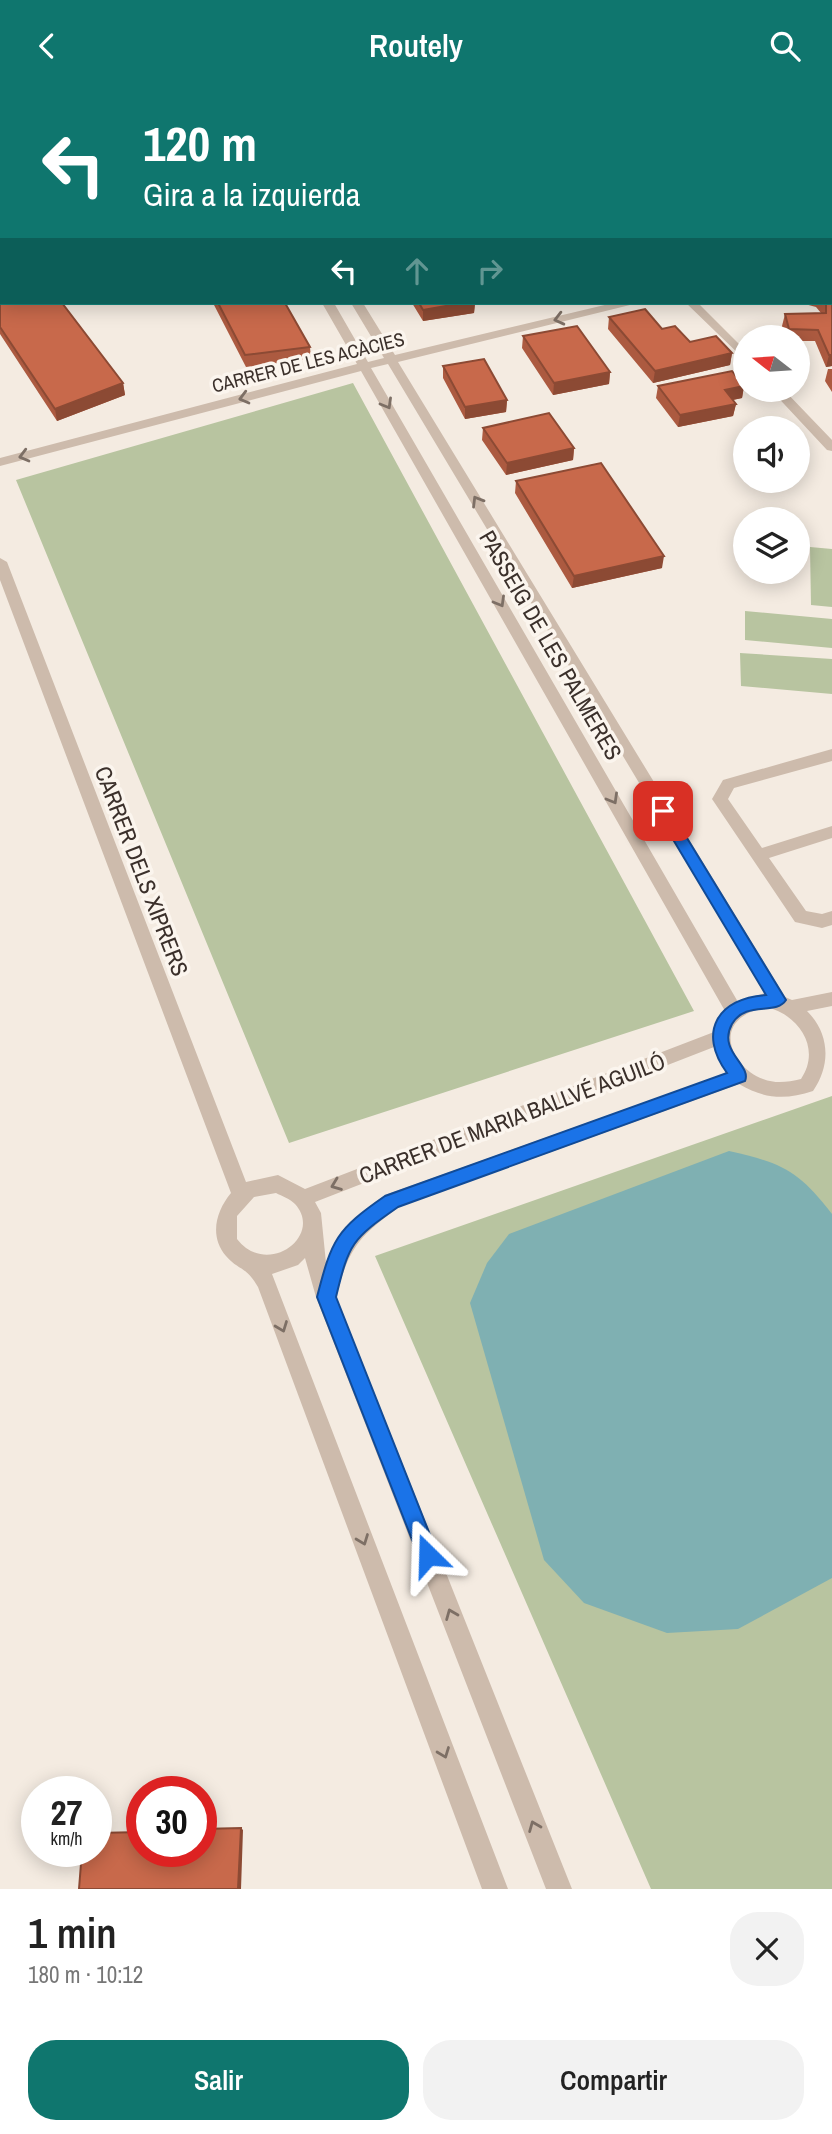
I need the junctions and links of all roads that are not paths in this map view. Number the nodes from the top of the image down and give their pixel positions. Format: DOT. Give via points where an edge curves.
graph roads {
  1 [pos="329,305"];
  2 [pos="358,305"];
  3 [pos="618,305"];
  4 [pos="694,305"];
  5 [pos="733,345"];
  6 [pos="391,360"];
  7 [pos="365,366"];
  8 [pos="790,403"];
  9 [pos="832,447"];
  10 [pos="0,462"];
  11 [pos="0,562"];
  12 [pos="832,755"];
  13 [pos="832,832"];
  14 [pos="759,855"];
  15 [pos="832,918"];
  16 [pos="832,999"];
  17 [pos="778,1000"];
  18 [pos="797,1006"];
  19 [pos="734,1011"];
  20 [pos="720,1037"];
  21 [pos="831,1046"];
  22 [pos="739,1076"];
  23 [pos="241,1195"];
  24 [pos="304,1198"];
  25 [pos="312,1234"];
  26 [pos="256,1265"];
  27 [pos="326,1297"];
  28 [pos="495,1889"];
  29 [pos="559,1889"];
  1 -- 7 [label="street, PASSEIG DE LES PALMERES"];
  2 -- 6 [label="street, PASSEIG DE LES PALMERES"];
  3 -- 6 [label="street, CARRER DE LES ACÀCIES, one-way"];
  4 -- 5 [label="street"];
  6 -- 7 [label="street, CARRER DE LES ACÀCIES"];
  17 -- 6 [label="street, PASSEIG DE LES PALMERES, one-way"];
  7 -- 10 [label="street, CARRER DE LES ACÀCIES, one-way"];
  7 -- 19 [label="street, PASSEIG DE LES PALMERES, one-way"];
  8 -- 9 [label="street"];
  11 -- 23 [label="street, CARRER DELS XIPRERS"];
  12 -- 14 [label="street" via="729,784 720,799"];
  13 -- 14 [label="street"];
  14 -- 15 [label="street" via="801,917"];
  16 -- 18 [label="street"];
  17 -- 18 [label="street"];
  17 -- 19 [label="street" via="748,1003"];
  18 -- 21 [label="street" via="812,1016"];
  19 -- 20 [label="street"];
  20 -- 22 [label="street" via="722,1053"];
  20 -- 24 [label="street, CARRER DE MARIA BALLVÉ AGUILÓ, one-way"];
  21 -- 22 [label="street" via="825,1070 798,1090 775,1091"];
  22 -- 27 [label="street, CARRER DE MARIA BALLVÉ AGUILÓ" via="392,1201 354,1228 337,1256"];
  23 -- 24 [label="street" via="278,1184"];
  23 -- 26 [label="street" via="229,1209 226,1237 230,1247"];
  24 -- 25 [label="street" via="313,1214"];
  25 -- 26 [label="street" via="288,1261"];
  25 -- 27 [label="street"];
  26 -- 28 [label="street, one-way"];
  29 -- 27 [label="street, one-way"];
}
